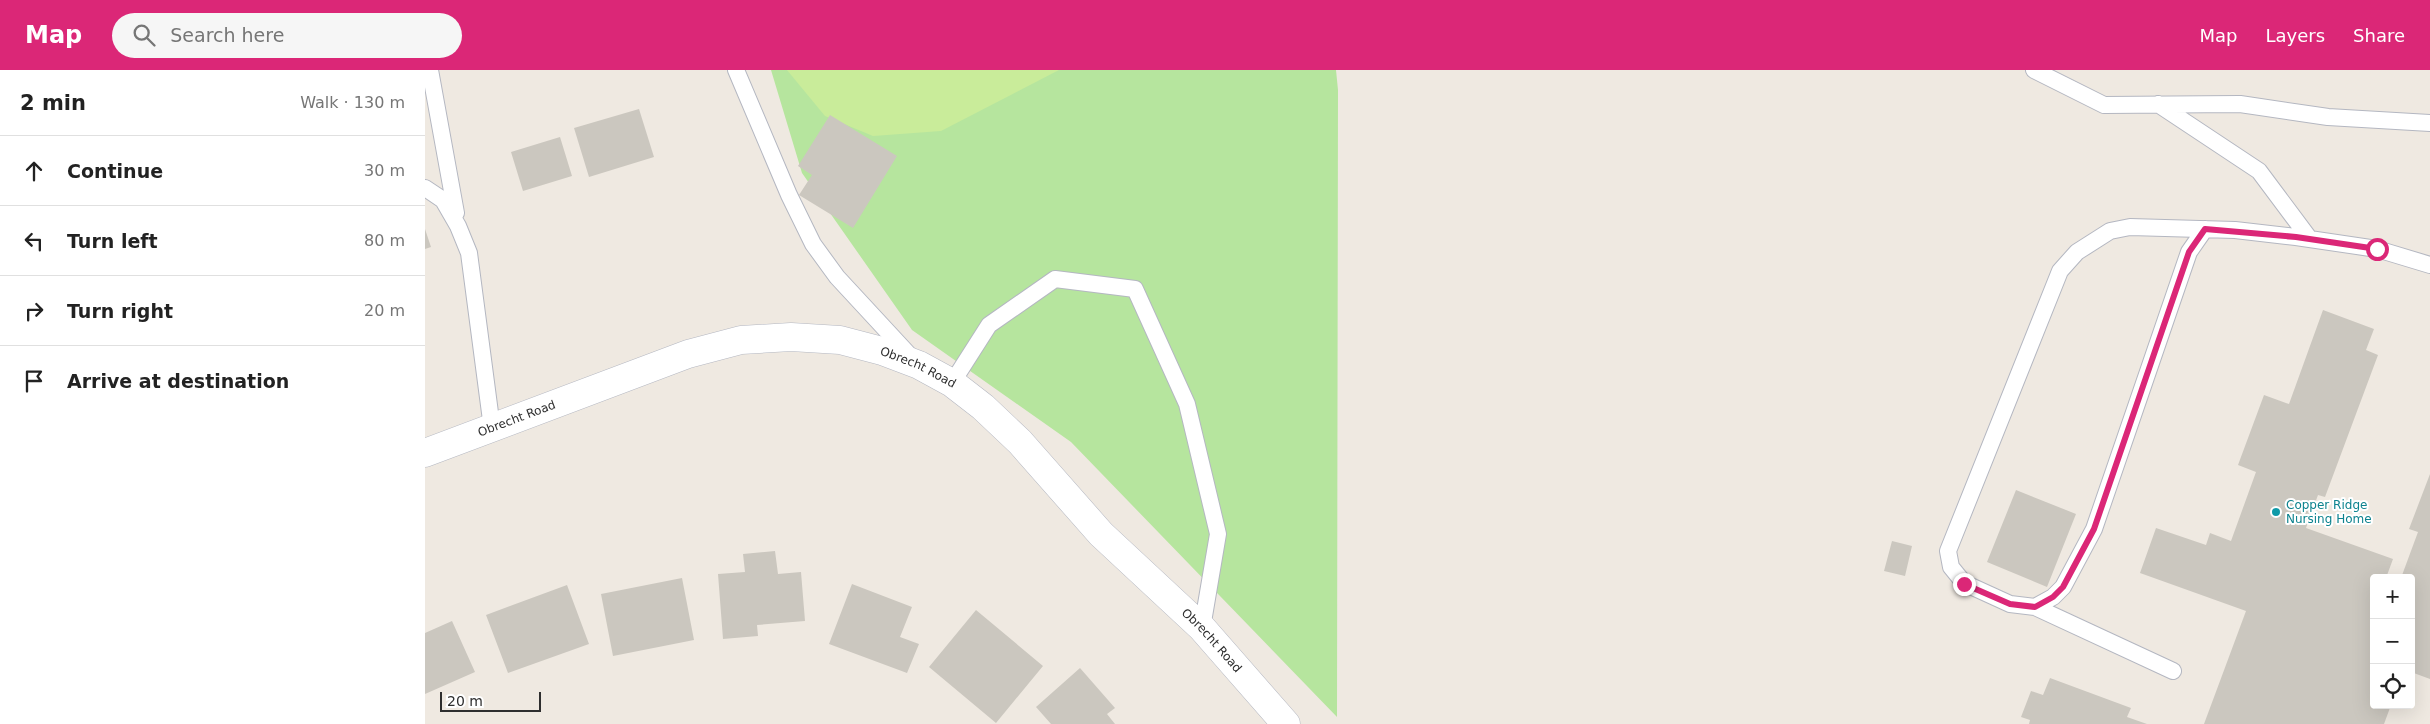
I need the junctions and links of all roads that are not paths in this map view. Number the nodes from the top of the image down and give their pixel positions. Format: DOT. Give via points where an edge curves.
graph roads {
  1 [pos="429,70"];
  2 [pos="736,70"];
  3 [pos="2034,70"];
  4 [pos="2158,104"];
  5 [pos="2430,123"];
  6 [pos="425,188"];
  7 [pos="458,226"];
  8 [pos="2205,229"];
  9 [pos="2309,238"];
  10 [pos="2430,265"];
  11 [pos="919,365"];
  12 [pos="952,383"];
  13 [pos="492,428"];
  14 [pos="425,453"];
  15 [pos="2035,607"];
  16 [pos="1202,628"];
  17 [pos="2173,670"];
  18 [pos="1287,724"];
  1 -- 7 [label="lane"];
  2 -- 11 [label="lane" via="813,244 837,277"];
  3 -- 4 [label="lane" via="2104,105"];
  4 -- 5 [label="lane" via="2240,104 2328,117"];
  4 -- 9 [label="lane" via="2259,171"];
  6 -- 7 [label="lane" via="443,200"];
  7 -- 13 [label="lane" via="469,253"];
  8 -- 9 [label="lane"];
  8 -- 15 [label="lane" via="2189,252 2094,529 2063,587"];
  8 -- 15 [label="lane" via="2130,227 2110,231 2077,252 2060,271 1948,551 1951,567 1964,584 2010,604"];
  9 -- 10 [label="lane" via="2377,249"];
  11 -- 12 [label="street, Obrecht Road"];
  11 -- 13 [label="street, Obrecht Road" via="839,340 791,337 741,340 689,354"];
  12 -- 16 [label="street, Obrecht Road" via="1020,442 1101,534"];
  12 -- 16 [label="lane" via="989,325 1055,279 1135,289 1187,404 1218,534"];
  13 -- 14 [label="street, Obrecht Road"];
  15 -- 17 [label="lane"];
  16 -- 18 [label="street, Obrecht Road"];
}
